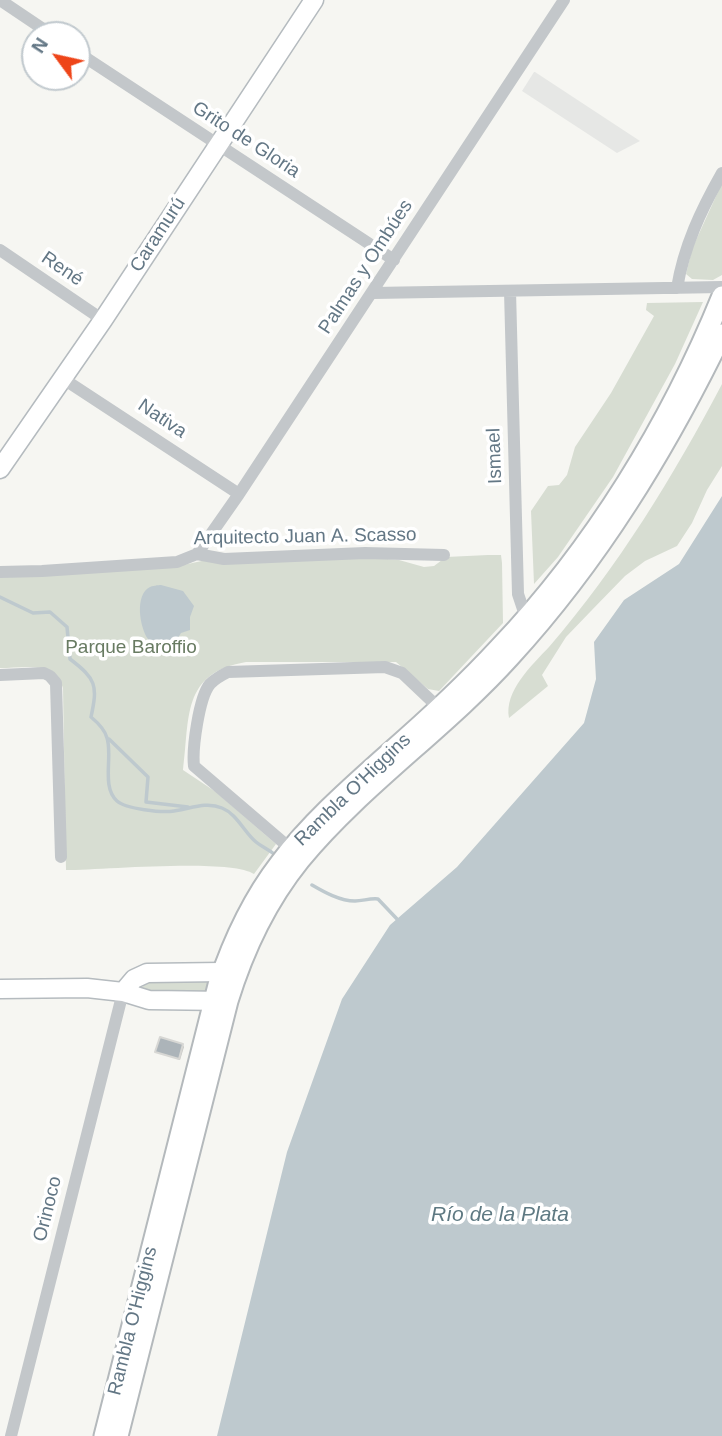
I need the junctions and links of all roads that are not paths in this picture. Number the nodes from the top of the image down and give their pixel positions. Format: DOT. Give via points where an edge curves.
graph roads {
  1 [pos="0,0"];
  2 [pos="314,0"];
  3 [pos="564,0"];
  4 [pos="31,21"];
  5 [pos="91,61"];
  6 [pos="217,145"];
  7 [pos="722,173"];
  8 [pos="0,250"];
  9 [pos="394,260"];
  10 [pos="722,287"];
  11 [pos="677,288"];
  12 [pos="510,291"];
  13 [pos="373,293"];
  14 [pos="722,296"];
  15 [pos="103,320"];
  16 [pos="722,334"];
  17 [pos="62,378"];
  18 [pos="0,469"];
  19 [pos="239,494"];
  20 [pos="197,554"];
  21 [pos="444,555"];
  22 [pos="0,572"];
  23 [pos="526,618"];
  24 [pos="0,674"];
  25 [pos="439,708"];
  26 [pos="291,849"];
  27 [pos="61,857"];
  28 [pos="222,972"];
  29 [pos="0,989"];
  30 [pos="122,992"];
  31 [pos="221,1001"];
  32 [pos="11,1436"];
  33 [pos="104,1436"];
  34 [pos="118,1436"];
  1 -- 4 [label="street"];
  2 -- 6 [label="main road, Caramurú"];
  3 -- 9 [label="street, Palmas y Ombúes"];
  5 -- 6 [label="street, Grito de Gloria"];
  6 -- 9 [label="street, Grito de Gloria"];
  6 -- 15 [label="main road, Caramurú"];
  7 -- 11 [label="street" via="686,247"];
  8 -- 15 [label="street, René"];
  9 -- 13 [label="street, Palmas y Ombúes"];
  10 -- 11 [label="street"];
  11 -- 12 [label="street"];
  12 -- 13 [label="street"];
  12 -- 23 [label="street, Ismael" via="518,583"];
  13 -- 19 [label="street, Palmas y Ombúes"];
  14 -- 23 [label="main road, Rambla O'Higgins" via="678,390 622,487"];
  15 -- 17 [label="main road, Caramurú"];
  16 -- 31 [label="main road, Rambla O'Higgins" via="652,466 578,576 489,680 300,860 270,905"];
  17 -- 18 [label="main road, Caramurú"];
  17 -- 19 [label="street, Nativa"];
  19 -- 20 [label="street, Palmas y Ombúes"];
  20 -- 21 [label="street, Arquitecto Juan A. Scasso" via="224,559"];
  20 -- 22 [label="street, Arquitecto Juan A. Scasso" via="177,562"];
  23 -- 25 [label="main road, Rambla O'Higgins"];
  24 -- 27 [label="street" via="44,673 56,684"];
  25 -- 26 [label="main road, Rambla O'Higgins"];
  25 -- 26 [label="street" via="402,673 385,667 228,672 211,683 201,712 194,766"];
  26 -- 28 [label="main road, Rambla O'Higgins" via="258,897"];
  28 -- 30 [label="main road" via="147,973"];
  28 -- 31 [label="main road, Rambla O'Higgins"];
  29 -- 30 [label="main road"];
  30 -- 31 [label="main road" via="149,1000"];
  30 -- 32 [label="street, Orinoco"];
  31 -- 33 [label="main road, Rambla O'Higgins"];
  31 -- 34 [label="main road, Rambla O'Higgins"];
}
